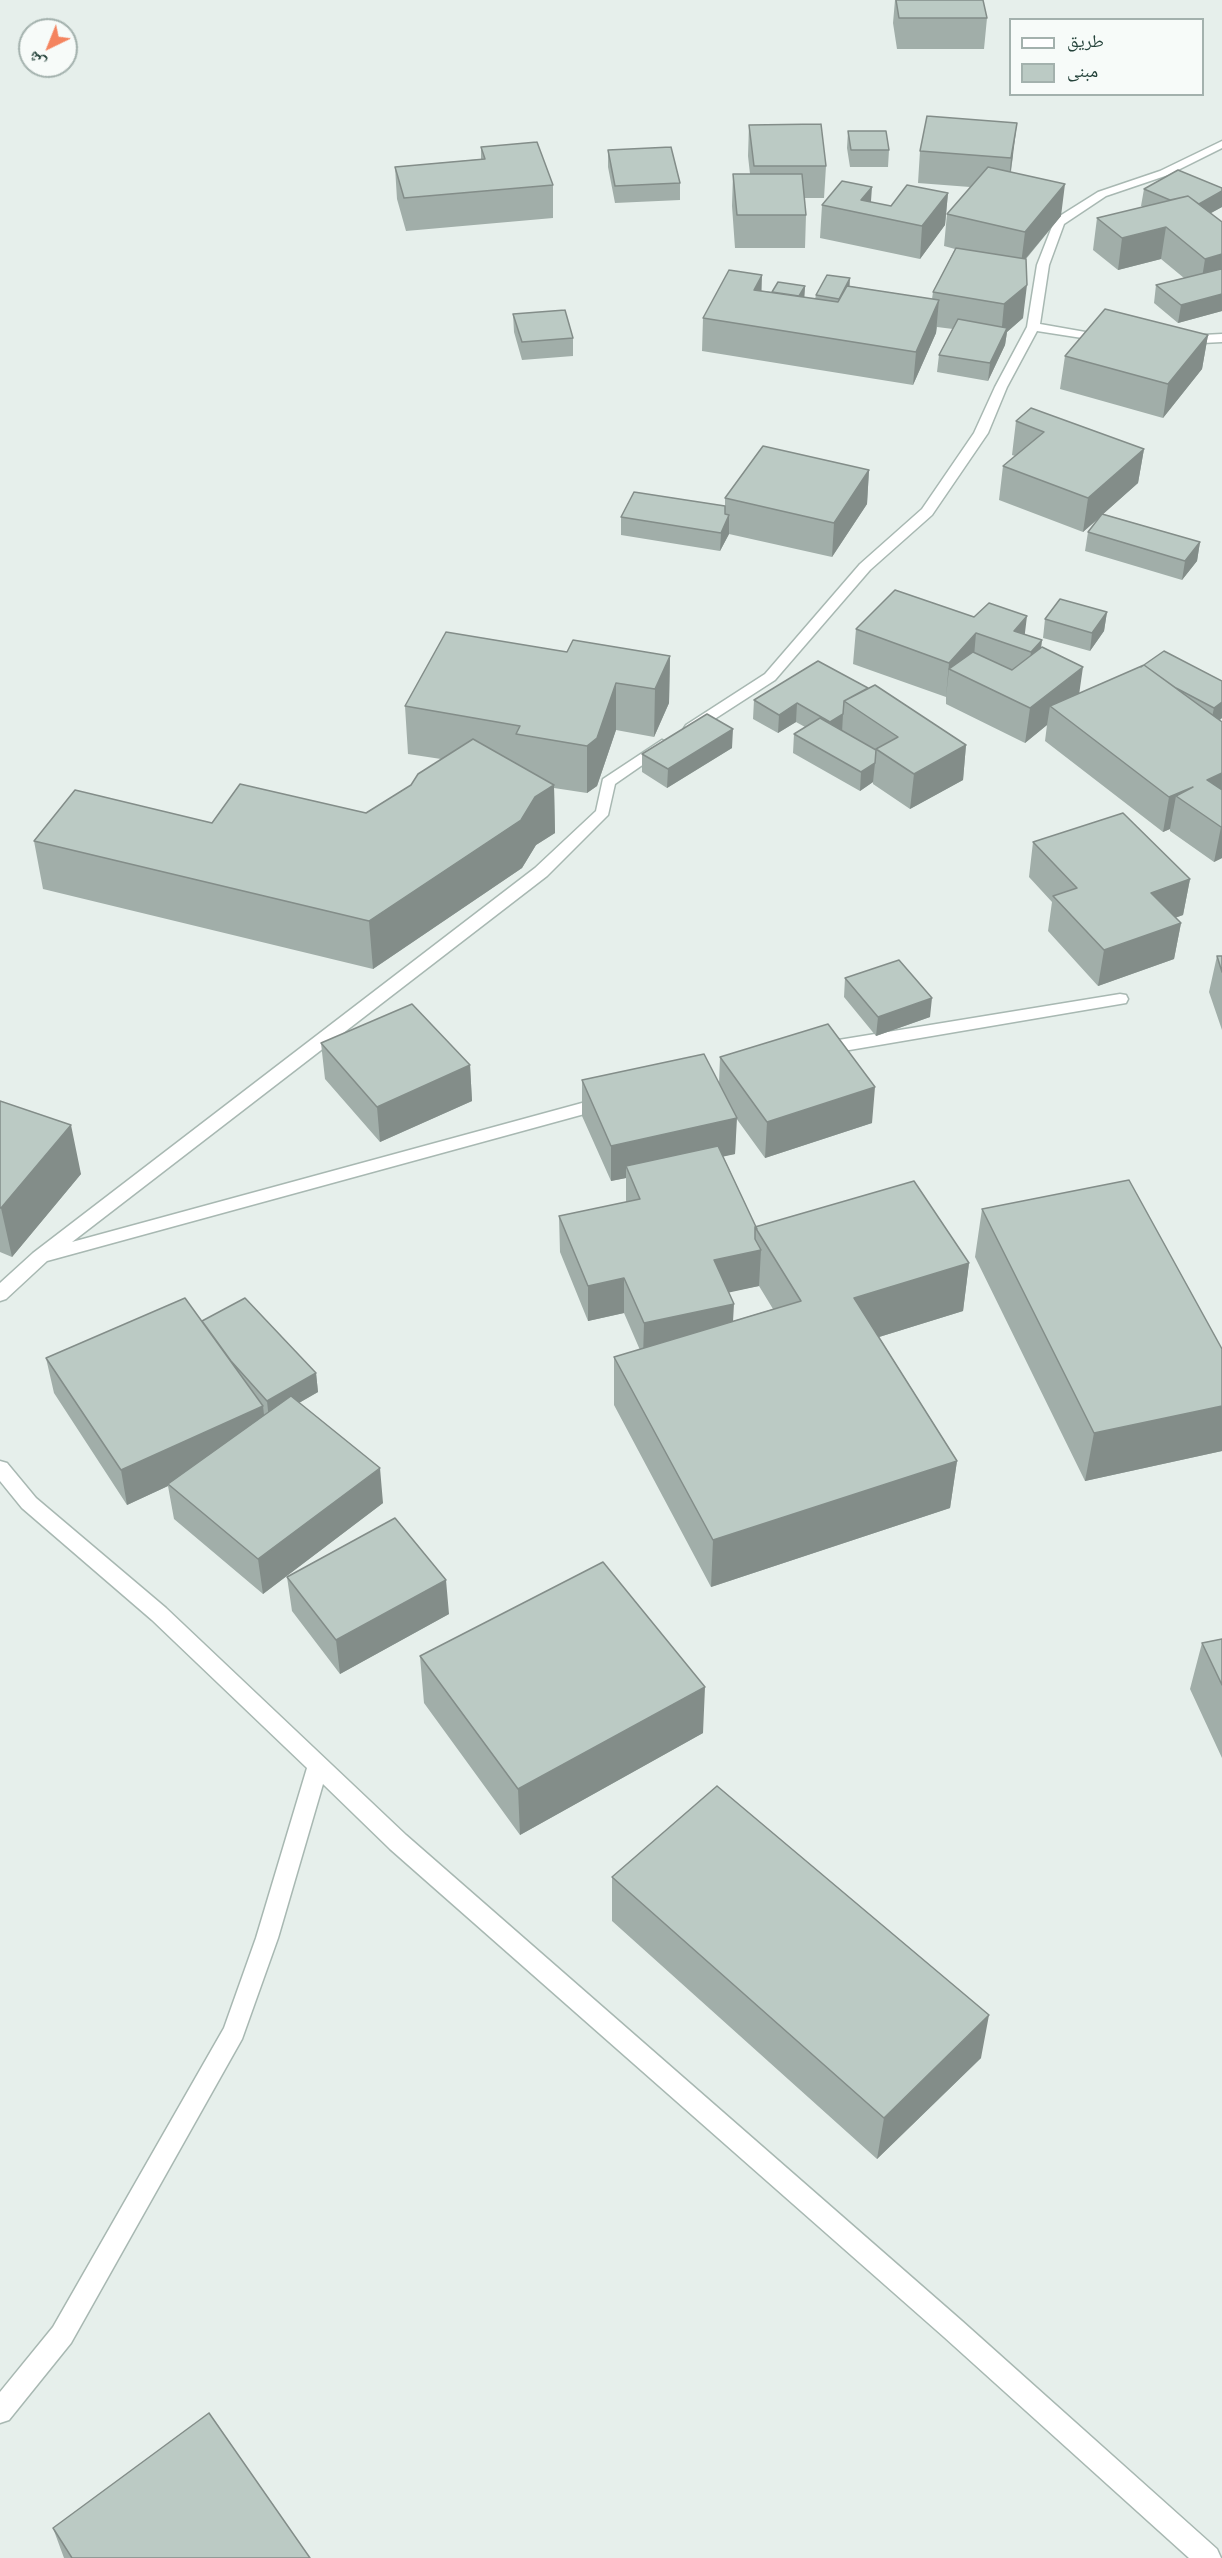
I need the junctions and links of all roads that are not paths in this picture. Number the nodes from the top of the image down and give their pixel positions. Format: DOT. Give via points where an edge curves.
graph roads {
  1 [pos="1222,144"];
  2 [pos="1033,327"];
  3 [pos="1222,338"];
  4 [pos="1116,340"];
  5 [pos="1170,340"];
  6 [pos="1120,999"];
  7 [pos="806,1051"];
  8 [pos="621,1099"];
  9 [pos="39,1258"];
  10 [pos="0,1294"];
  11 [pos="0,1468"];
  12 [pos="318,1766"];
  13 [pos="0,2411"];
  14 [pos="1208,2558"];
  1 -- 2 [label="street" via="1164,173 1102,194 1059,222 1043,265"];
  2 -- 4 [label="street"];
  2 -- 9 [label="street" via="981,433 927,512 865,567 770,677 608,782 603,812 541,872"];
  3 -- 5 [label="street"];
  6 -- 7 [label="street"];
  8 -- 9 [label="street"];
  9 -- 10 [label="street"];
  11 -- 12 [label="street" via="29,1503 159,1614"];
  12 -- 13 [label="street" via="267,1938 234,2032 62,2335"];
  12 -- 14 [label="street" via="398,1842"];
}
